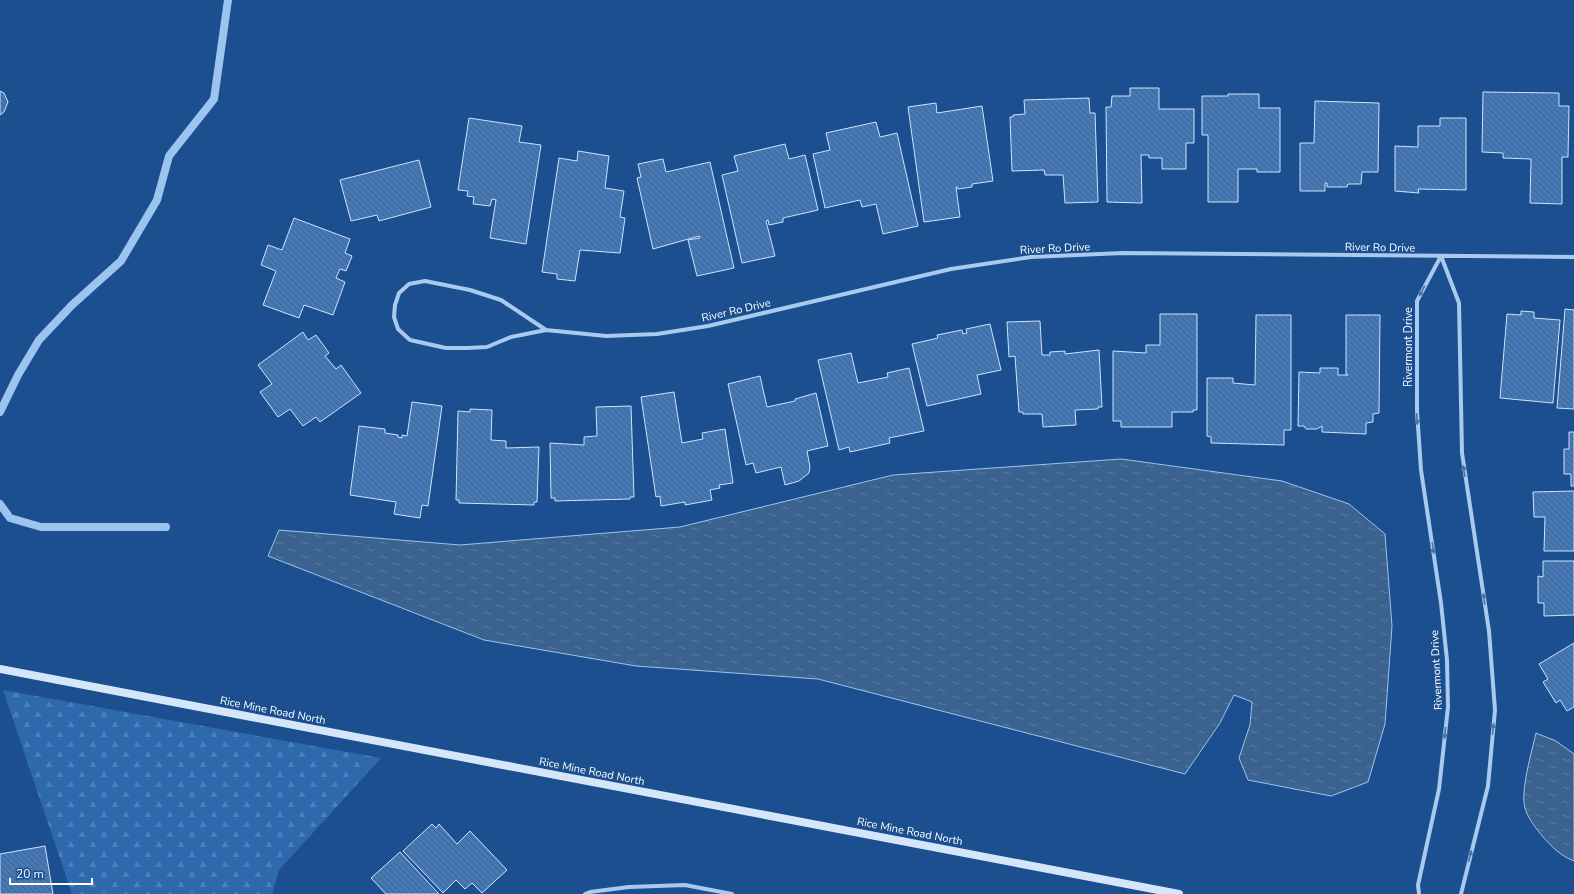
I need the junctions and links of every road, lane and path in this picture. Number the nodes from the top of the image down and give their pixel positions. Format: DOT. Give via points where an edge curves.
graph roads {
  1 [pos="1441,256"];
  2 [pos="1574,257"];
  3 [pos="546,330"];
  4 [pos="0,669"];
  5 [pos="585,894"];
  6 [pos="732,894"];
  7 [pos="1179,894"];
  8 [pos="1419,894"];
  9 [pos="1461,894"];
  1 -- 2 [label="street, River Ro Drive"];
  1 -- 3 [label="street, River Ro Drive" via="1123,253 1031,257 951,269 708,326 657,334 606,336"];
  1 -- 8 [label="street, Rivermont Drive, one-way" via="1417,301 1417,411 1421,470 1447,660 1448,707 1439,789 1418,885"];
  9 -- 1 [label="street, one-way" via="1488,786 1495,710 1488,631 1462,453 1459,303"];
  3 -- 3 [label="street" via="501,300 470,290 425,281 409,284 399,293 395,305 394,317 398,329 410,340 446,348 487,347 511,337"];
  4 -- 7 [label="main road, Rice Mine Road North"];
  5 -- 6 [label="street" via="629,887 685,885"];
}
